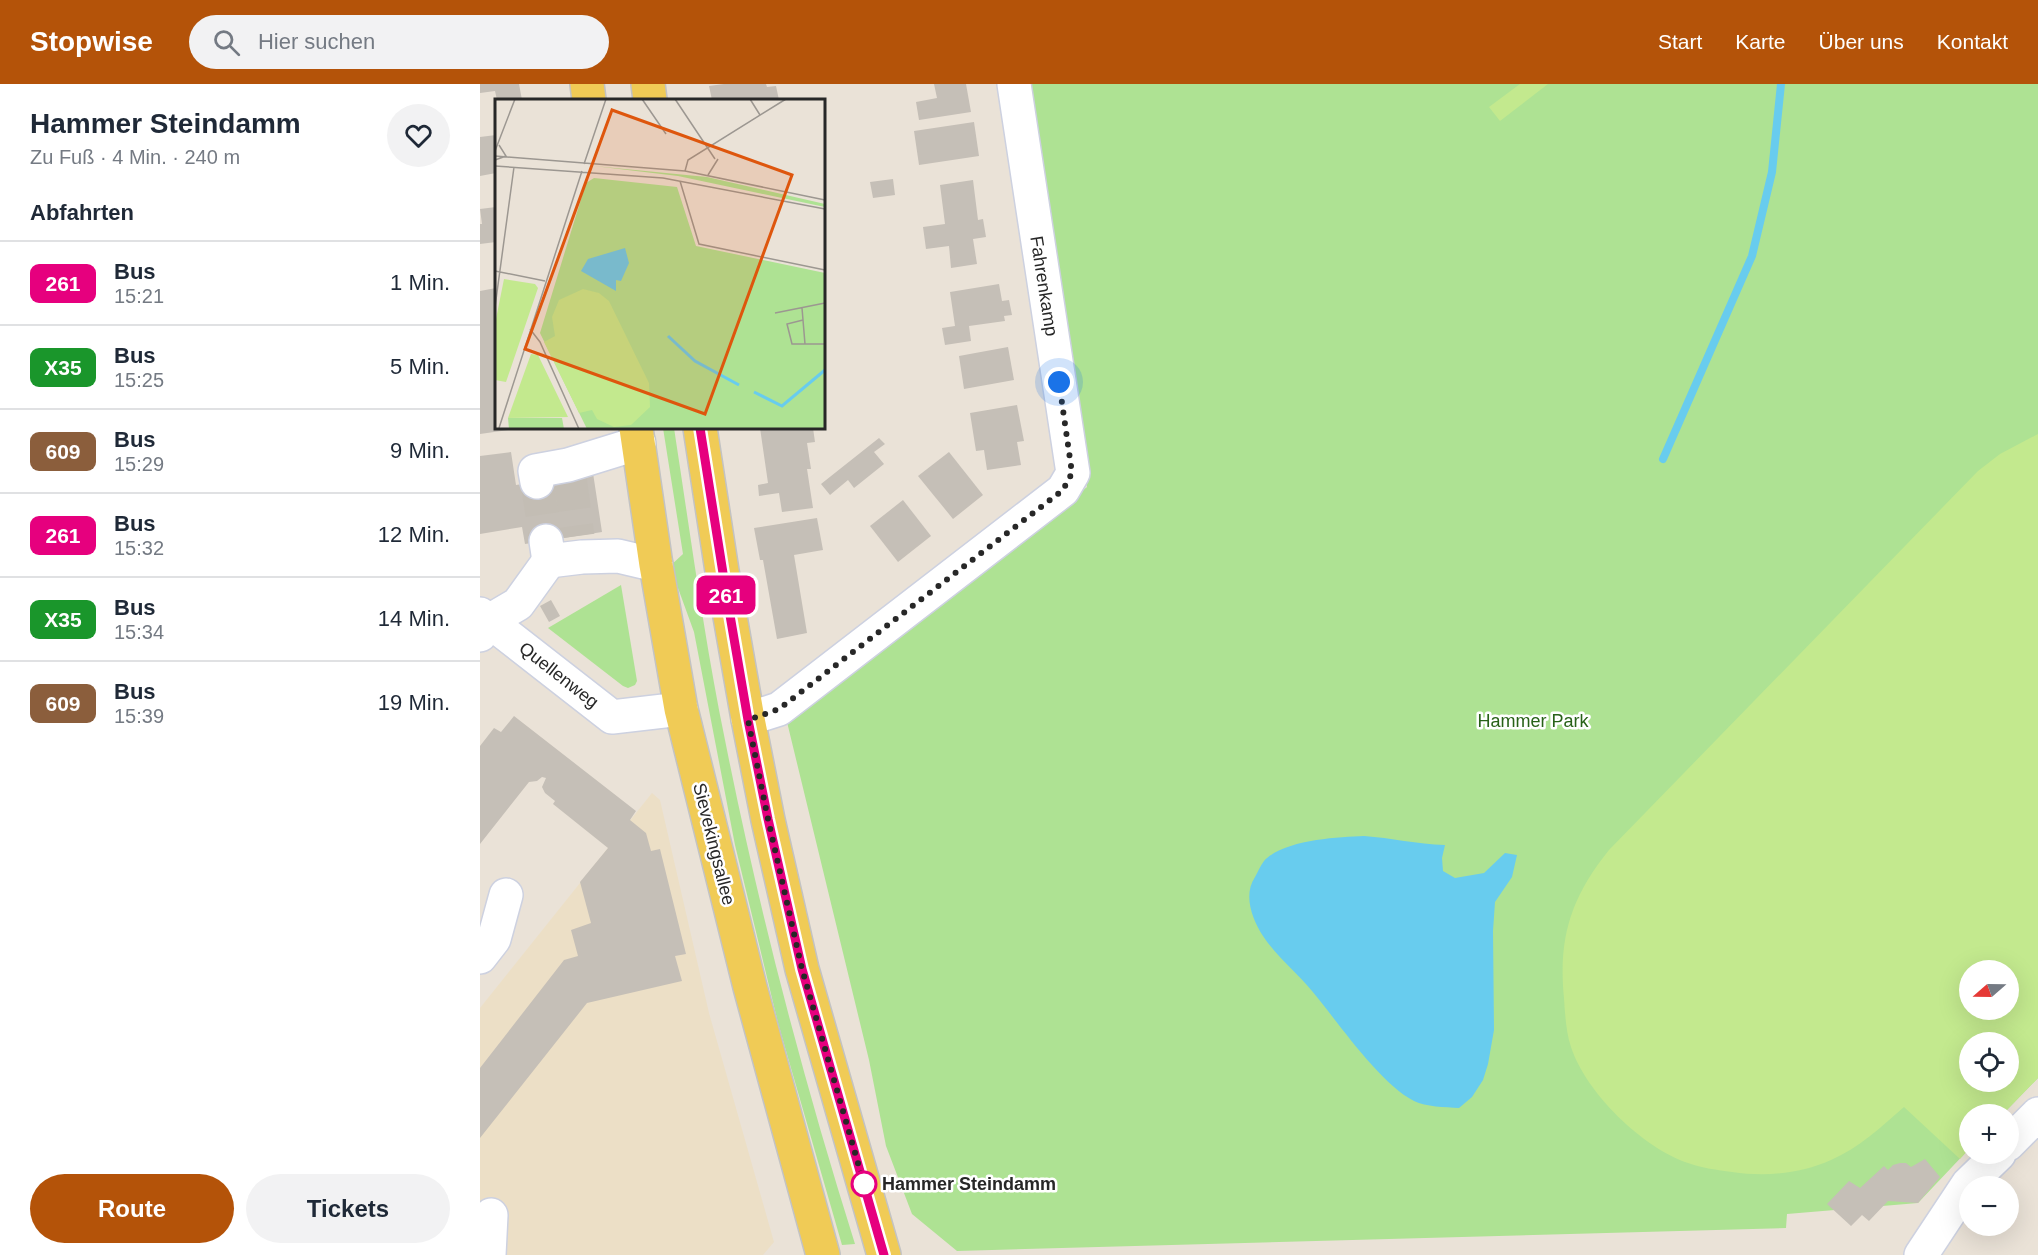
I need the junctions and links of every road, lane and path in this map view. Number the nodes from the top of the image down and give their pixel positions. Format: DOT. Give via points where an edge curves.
graph roads {
  1 [pos="587,84"];
  2 [pos="648,84"];
  3 [pos="1014,84"];
  4 [pos="589,99"];
  5 [pos="650,99"];
  6 [pos="700,429"];
  7 [pos="638,435"];
  8 [pos="537,482"];
  9 [pos="656,565"];
  10 [pos="483,624"];
  11 [pos="681,710"];
  12 [pos="748,720"];
  13 [pos="506,895"];
  14 [pos="480,957"];
  15 [pos="2038,1114"];
  16 [pos="2019,1133"];
  17 [pos="1989,1164"];
  18 [pos="491,1215"];
  19 [pos="489,1255"];
  20 [pos="823,1255"];
  21 [pos="884,1255"];
  22 [pos="1921,1255"];
  1 -- 4 [label="main road"];
  2 -- 5 [label="main road"];
  3 -- 12 [label="street, Fahrenkamp" via="1072,473 1063,490 779,709"];
  6 -- 12 [label="main road"];
  7 -- 8 [label="street" via="569,471 535,471"];
  7 -- 9 [label="main road, Sievekingsallee"];
  9 -- 10 [label="street" via="580,547 547,551 518,604"];
  9 -- 11 [label="main road, Sievekingsallee"];
  10 -- 11 [label="street, Quellenweg" via="612,717"];
  11 -- 20 [label="main road, Sievekingsallee" via="750,987"];
  12 -- 21 [label="main road" via="802,969"];
  13 -- 14 [label="street" via="494,939"];
  15 -- 16 [label="street"];
  17 -- 22 [label="street" via="1968,1184"];
  18 -- 19 [label="street"];
}
